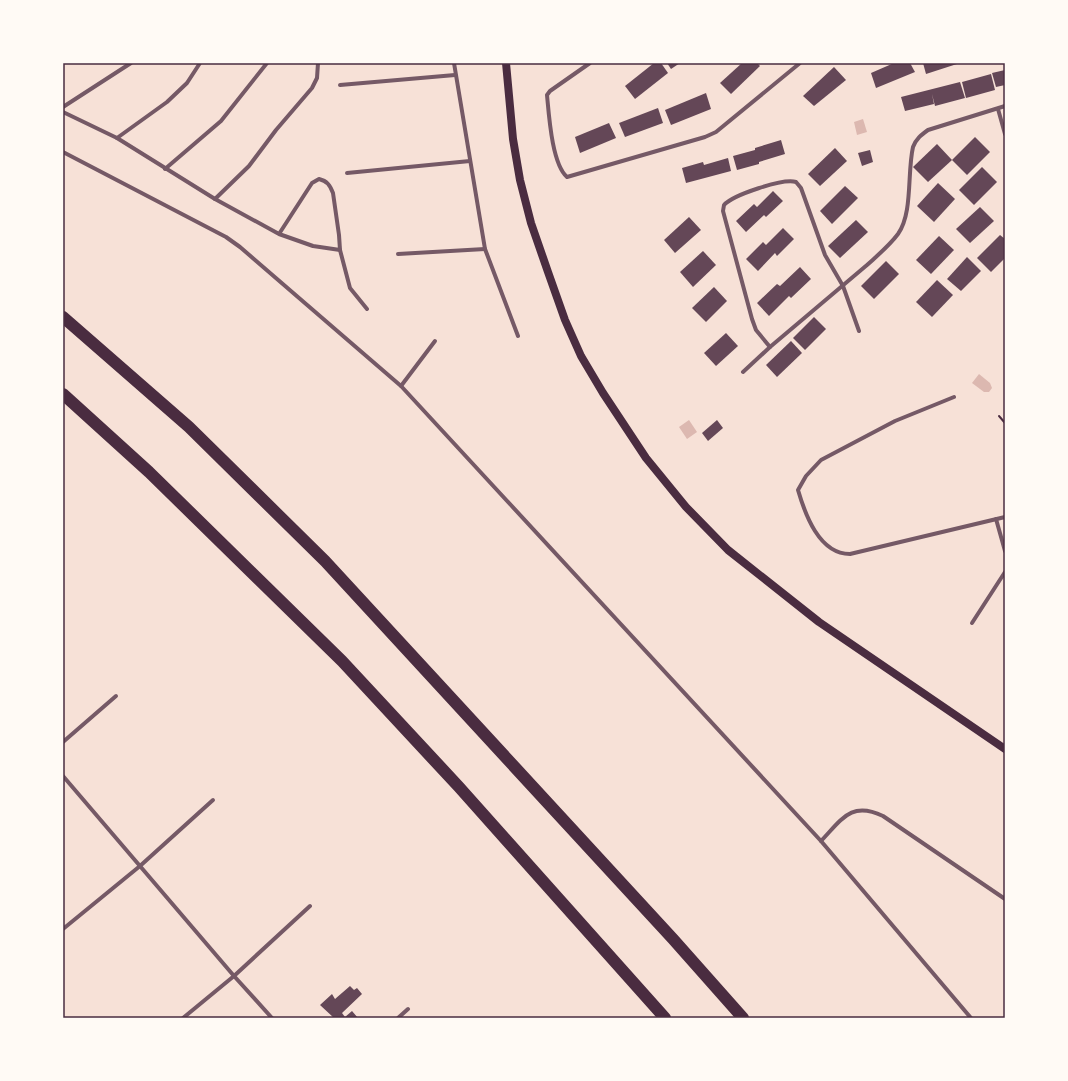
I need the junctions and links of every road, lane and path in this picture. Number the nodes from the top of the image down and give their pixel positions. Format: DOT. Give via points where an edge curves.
graph roads {
  1 [pos="131,63"];
  2 [pos="200,63"];
  3 [pos="267,63"];
  4 [pos="318,63"];
  5 [pos="454,63"];
  6 [pos="506,63"];
  7 [pos="590,63"];
  8 [pos="800,63"];
  9 [pos="455,75"];
  10 [pos="340,85"];
  11 [pos="1005,106"];
  12 [pos="63,107"];
  13 [pos="998,108"];
  14 [pos="63,112"];
  15 [pos="1005,134"];
  16 [pos="117,138"];
  17 [pos="63,152"];
  18 [pos="470,161"];
  19 [pos="166,169"];
  20 [pos="347,173"];
  21 [pos="215,199"];
  22 [pos="279,234"];
  23 [pos="485,249"];
  24 [pos="340,250"];
  25 [pos="398,254"];
  26 [pos="843,286"];
  27 [pos="367,309"];
  28 [pos="63,317"];
  29 [pos="859,331"];
  30 [pos="518,336"];
  31 [pos="435,342"];
  32 [pos="770,347"];
  33 [pos="743,372"];
  34 [pos="401,386"];
  35 [pos="63,394"];
  36 [pos="954,397"];
  37 [pos="999,416"];
  38 [pos="1005,423"];
  39 [pos="1005,517"];
  40 [pos="996,519"];
  41 [pos="1005,551"];
  42 [pos="1005,572"];
  43 [pos="972,622"];
  44 [pos="116,696"];
  45 [pos="63,742"];
  46 [pos="1005,749"];
  47 [pos="63,776"];
  48 [pos="214,800"];
  49 [pos="821,841"];
  50 [pos="140,866"];
  51 [pos="1005,899"];
  52 [pos="310,906"];
  53 [pos="63,929"];
  54 [pos="234,976"];
  55 [pos="408,1009"];
  56 [pos="183,1018"];
  57 [pos="272,1018"];
  58 [pos="398,1018"];
  59 [pos="665,1018"];
  60 [pos="743,1018"];
  61 [pos="971,1018"];
  1 -- 12 [label="street"];
  2 -- 16 [label="street" via="187,83 167,102"];
  3 -- 19 [label="street" via="221,120"];
  4 -- 21 [label="street" via="317,78 312,88 249,166"];
  5 -- 9 [label="street"];
  6 -- 46 [label="main road" via="513,139 520,180 531,223 565,320 581,356 646,458 686,507 728,550 819,622"];
  7 -- 8 [label="street" via="547,95 554,150 561,172 567,177 705,138 716,132"];
  9 -- 10 [label="street"];
  9 -- 18 [label="street"];
  11 -- 13 [label="street"];
  13 -- 15 [label="street"];
  13 -- 26 [label="street" via="928,130 916,140 911,156 903,224 898,234 883,250"];
  14 -- 16 [label="street"];
  16 -- 19 [label="street"];
  17 -- 34 [label="street" via="226,237"];
  18 -- 20 [label="street"];
  18 -- 23 [label="street"];
  19 -- 21 [label="street"];
  21 -- 22 [label="street"];
  22 -- 24 [label="street" via="313,246"];
  22 -- 24 [label="street" via="312,183 318,179 325,180 333,193"];
  23 -- 25 [label="street"];
  23 -- 30 [label="street"];
  24 -- 27 [label="street" via="350,288"];
  26 -- 29 [label="street"];
  26 -- 32 [label="street"];
  26 -- 32 [label="street" via="825,255 801,188 796,182 782,182 736,196 728,201 723,211 752,319 756,330"];
  28 -- 60 [label="highway" via="189,428 325,561"];
  31 -- 34 [label="street"];
  32 -- 33 [label="street"];
  34 -- 49 [label="street"];
  35 -- 59 [label="highway" via="149,472 342,661"];
  36 -- 40 [label="street" via="895,421 821,460 806,476 798,490 805,513 828,546 844,554"];
  37 -- 38 [label="path"];
  39 -- 40 [label="street"];
  40 -- 41 [label="street"];
  42 -- 43 [label="street"];
  44 -- 45 [label="street"];
  47 -- 50 [label="street"];
  48 -- 50 [label="street"];
  49 -- 51 [label="street" via="846,815 865,810 874,812"];
  49 -- 61 [label="street"];
  50 -- 53 [label="street"];
  50 -- 54 [label="street"];
  52 -- 54 [label="street"];
  54 -- 56 [label="street"];
  54 -- 57 [label="street"];
  55 -- 58 [label="street"];
}
